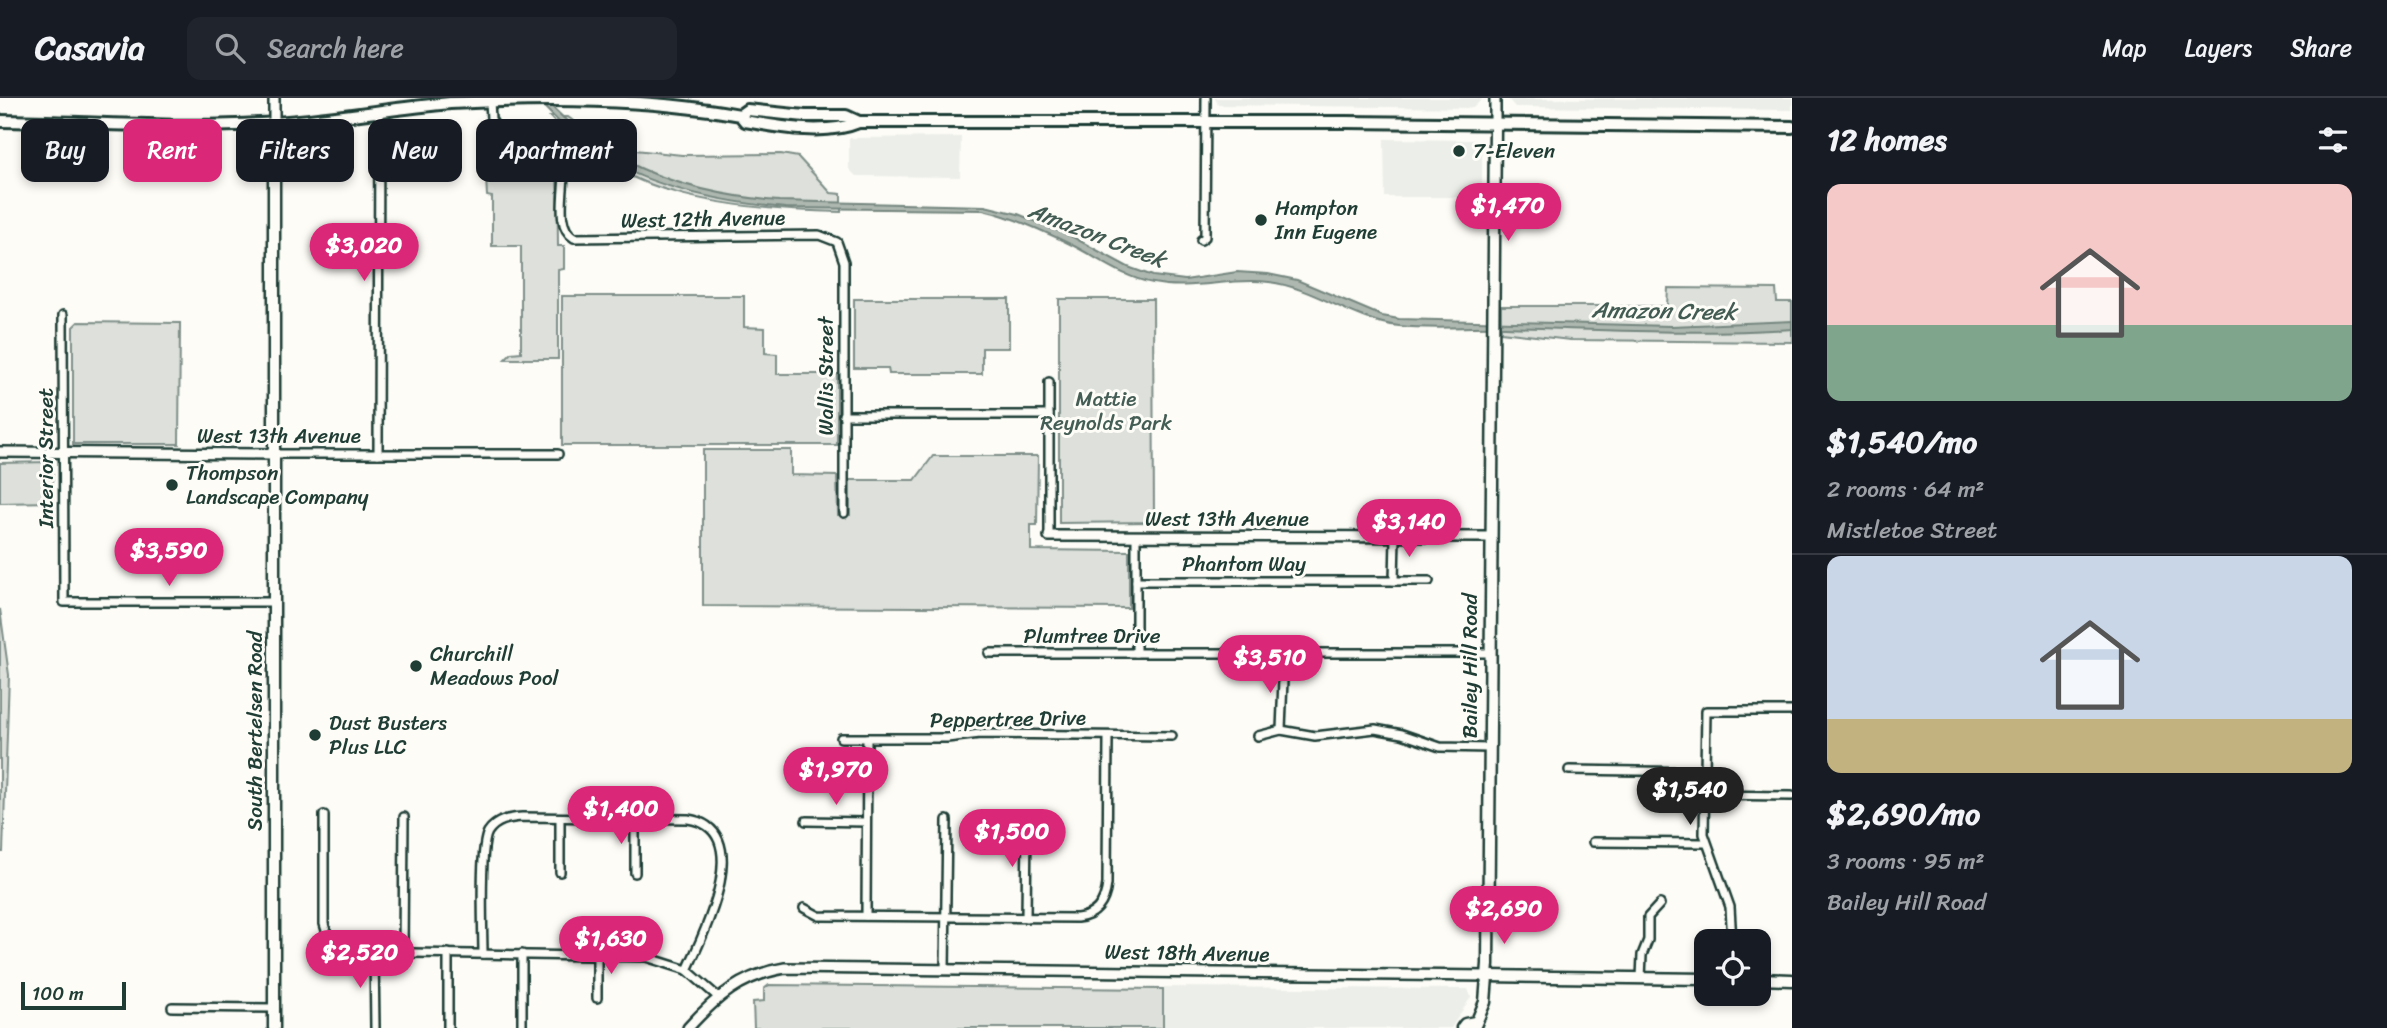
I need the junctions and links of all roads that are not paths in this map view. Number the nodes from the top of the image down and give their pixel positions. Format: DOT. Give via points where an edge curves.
graph roads {
  1 [pos="274,98"];
  2 [pos="1206,98"];
  3 [pos="1495,98"];
  4 [pos="490,101"];
  5 [pos="379,113"];
  6 [pos="274,119"];
  7 [pos="316,119"];
  8 [pos="0,121"];
  9 [pos="1206,122"];
  10 [pos="236,123"];
  11 [pos="1495,125"];
  12 [pos="1792,127"];
  13 [pos="274,182"];
  14 [pos="1201,240"];
  15 [pos="837,242"];
  16 [pos="63,315"];
  17 [pos="1049,382"];
  18 [pos="843,415"];
  19 [pos="1049,415"];
  20 [pos="0,452"];
  21 [pos="63,452"];
  22 [pos="274,454"];
  23 [pos="378,454"];
  24 [pos="558,454"];
  25 [pos="844,513"];
  26 [pos="1049,536"];
  27 [pos="1136,536"];
  28 [pos="1395,537"];
  29 [pos="1489,537"];
  30 [pos="1136,581"];
  31 [pos="1394,581"];
  32 [pos="1429,581"];
  33 [pos="274,602"];
  34 [pos="989,653"];
  35 [pos="1136,653"];
  36 [pos="1489,653"];
  37 [pos="1284,654"];
  38 [pos="1792,711"];
  39 [pos="1280,730"];
  40 [pos="1108,736"];
  41 [pos="1172,736"];
  42 [pos="1258,736"];
  43 [pos="841,738"];
  44 [pos="867,738"];
  45 [pos="1489,748"];
  46 [pos="1569,770"];
  47 [pos="1704,772"];
  48 [pos="1704,795"];
  49 [pos="1792,796"];
  50 [pos="324,815"];
  51 [pos="404,817"];
  52 [pos="560,818"];
  53 [pos="635,818"];
  54 [pos="947,820"];
  55 [pos="806,821"];
  56 [pos="1027,821"];
  57 [pos="866,822"];
  58 [pos="1592,842"];
  59 [pos="1705,843"];
  60 [pos="560,872"];
  61 [pos="635,873"];
  62 [pos="1660,904"];
  63 [pos="804,908"];
  64 [pos="866,916"];
  65 [pos="945,917"];
  66 [pos="1026,918"];
  67 [pos="1731,929"];
  68 [pos="374,953"];
  69 [pos="403,953"];
  70 [pos="448,953"];
  71 [pos="483,954"];
  72 [pos="522,954"];
  73 [pos="597,955"];
  74 [pos="687,970"];
  75 [pos="945,970"];
  76 [pos="1488,976"];
  77 [pos="1641,978"];
  78 [pos="1694,979"];
  79 [pos="1771,979"];
  80 [pos="1792,980"];
  81 [pos="718,997"];
  82 [pos="597,998"];
  83 [pos="172,1007"];
  84 [pos="274,1008"];
  85 [pos="1474,1025"];
  86 [pos="274,1028"];
  87 [pos="374,1028"];
  88 [pos="448,1028"];
  89 [pos="522,1028"];
  90 [pos="688,1028"];
  91 [pos="1462,1028"];
  1 -- 6 [label="street, South Bertelsen Road"];
  2 -- 9 [label="street"];
  3 -- 11 [label="street, Bailey Hill Road"];
  4 -- 5 [label="main road"];
  4 -- 9 [label="main road" via="657,101 740,115 745,121 797,127 845,128 859,122"];
  4 -- 15 [label="street, West 12th Avenue" via="497,129 545,134 560,147 563,224 569,234 582,239 819,235"];
  5 -- 7 [label="main road"];
  5 -- 23 [label="street"];
  8 -- 10 [label="main road"];
  9 -- 11 [label="main road"];
  9 -- 14 [label="street" via="1205,237"];
  11 -- 12 [label="main road"];
  11 -- 29 [label="main road, Bailey Hill Road"];
  13 -- 22 [label="main road, South Bertelsen Road"];
  15 -- 18 [label="street, Wallis Street" via="844,255"];
  16 -- 21 [label="street, Interior Street"];
  17 -- 19 [label="street"];
  18 -- 19 [label="street"];
  18 -- 25 [label="street, Wallis Street"];
  19 -- 26 [label="street"];
  20 -- 21 [label="street, West 13th Avenue"];
  21 -- 22 [label="street, West 13th Avenue"];
  21 -- 33 [label="street, Interior Street" via="64,602"];
  22 -- 23 [label="street, West 13th Avenue"];
  22 -- 33 [label="main road, South Bertelsen Road"];
  23 -- 24 [label="street, West 13th Avenue"];
  26 -- 27 [label="street, West 13th Avenue"];
  27 -- 28 [label="street, West 13th Avenue"];
  27 -- 30 [label="street"];
  28 -- 29 [label="street, West 13th Avenue"];
  28 -- 31 [label="street"];
  29 -- 36 [label="main road, Bailey Hill Road"];
  30 -- 31 [label="street, Phantom Way"];
  30 -- 35 [label="street"];
  31 -- 32 [label="street, Phantom Way"];
  33 -- 84 [label="main road, South Bertelsen Road"];
  34 -- 35 [label="street, Plumtree Drive"];
  35 -- 37 [label="street, Plumtree Drive"];
  36 -- 37 [label="street, Plumtree Drive"];
  36 -- 45 [label="main road, Bailey Hill Road"];
  37 -- 39 [label="street"];
  38 -- 47 [label="street" via="1706,711"];
  39 -- 42 [label="street"];
  39 -- 45 [label="street" via="1315,736 1375,729 1440,747"];
  40 -- 41 [label="street, Peppertree Drive"];
  40 -- 44 [label="street, Peppertree Drive"];
  40 -- 66 [label="street, Peppertree Drive" via="1103,901 1084,917"];
  43 -- 44 [label="street, Peppertree Drive"];
  44 -- 57 [label="street"];
  45 -- 76 [label="main road, Bailey Hill Road"];
  46 -- 47 [label="street"];
  47 -- 48 [label="street"];
  48 -- 49 [label="street"];
  48 -- 59 [label="street"];
  50 -- 68 [label="street" via="326,930 341,949"];
  51 -- 69 [label="street"];
  52 -- 53 [label="street"];
  52 -- 60 [label="street"];
  52 -- 71 [label="street" via="508,819 487,834"];
  53 -- 61 [label="street"];
  53 -- 74 [label="street" via="700,821 719,844 717,900"];
  54 -- 65 [label="street"];
  55 -- 57 [label="street"];
  56 -- 66 [label="street"];
  57 -- 64 [label="street"];
  58 -- 59 [label="street"];
  59 -- 67 [label="street" via="1730,907"];
  62 -- 77 [label="street" via="1648,917"];
  63 -- 64 [label="street, Peppertree Drive" via="819,916"];
  64 -- 65 [label="street, Peppertree Drive"];
  65 -- 66 [label="street, Peppertree Drive"];
  65 -- 75 [label="street"];
  68 -- 69 [label="street"];
  68 -- 87 [label="street"];
  69 -- 70 [label="street"];
  70 -- 71 [label="street"];
  70 -- 88 [label="street"];
  71 -- 72 [label="street"];
  72 -- 73 [label="street"];
  72 -- 89 [label="street"];
  73 -- 74 [label="street" via="646,957"];
  73 -- 82 [label="street"];
  74 -- 81 [label="street"];
  75 -- 76 [label="street, West 18th Avenue"];
  75 -- 81 [label="street, West 18th Avenue" via="785,968 754,976"];
  76 -- 77 [label="main road, West 18th Avenue"];
  76 -- 85 [label="main road, Bailey Hill Road" via="1485,1002"];
  77 -- 78 [label="main road, West 18th Avenue"];
  79 -- 80 [label="main road"];
  81 -- 90 [label="street, West 18th Avenue"];
  83 -- 84 [label="street"];
  84 -- 86 [label="main road, South Bertelsen Road"];
  85 -- 91 [label="main road, Bailey Hill Road"];
}
